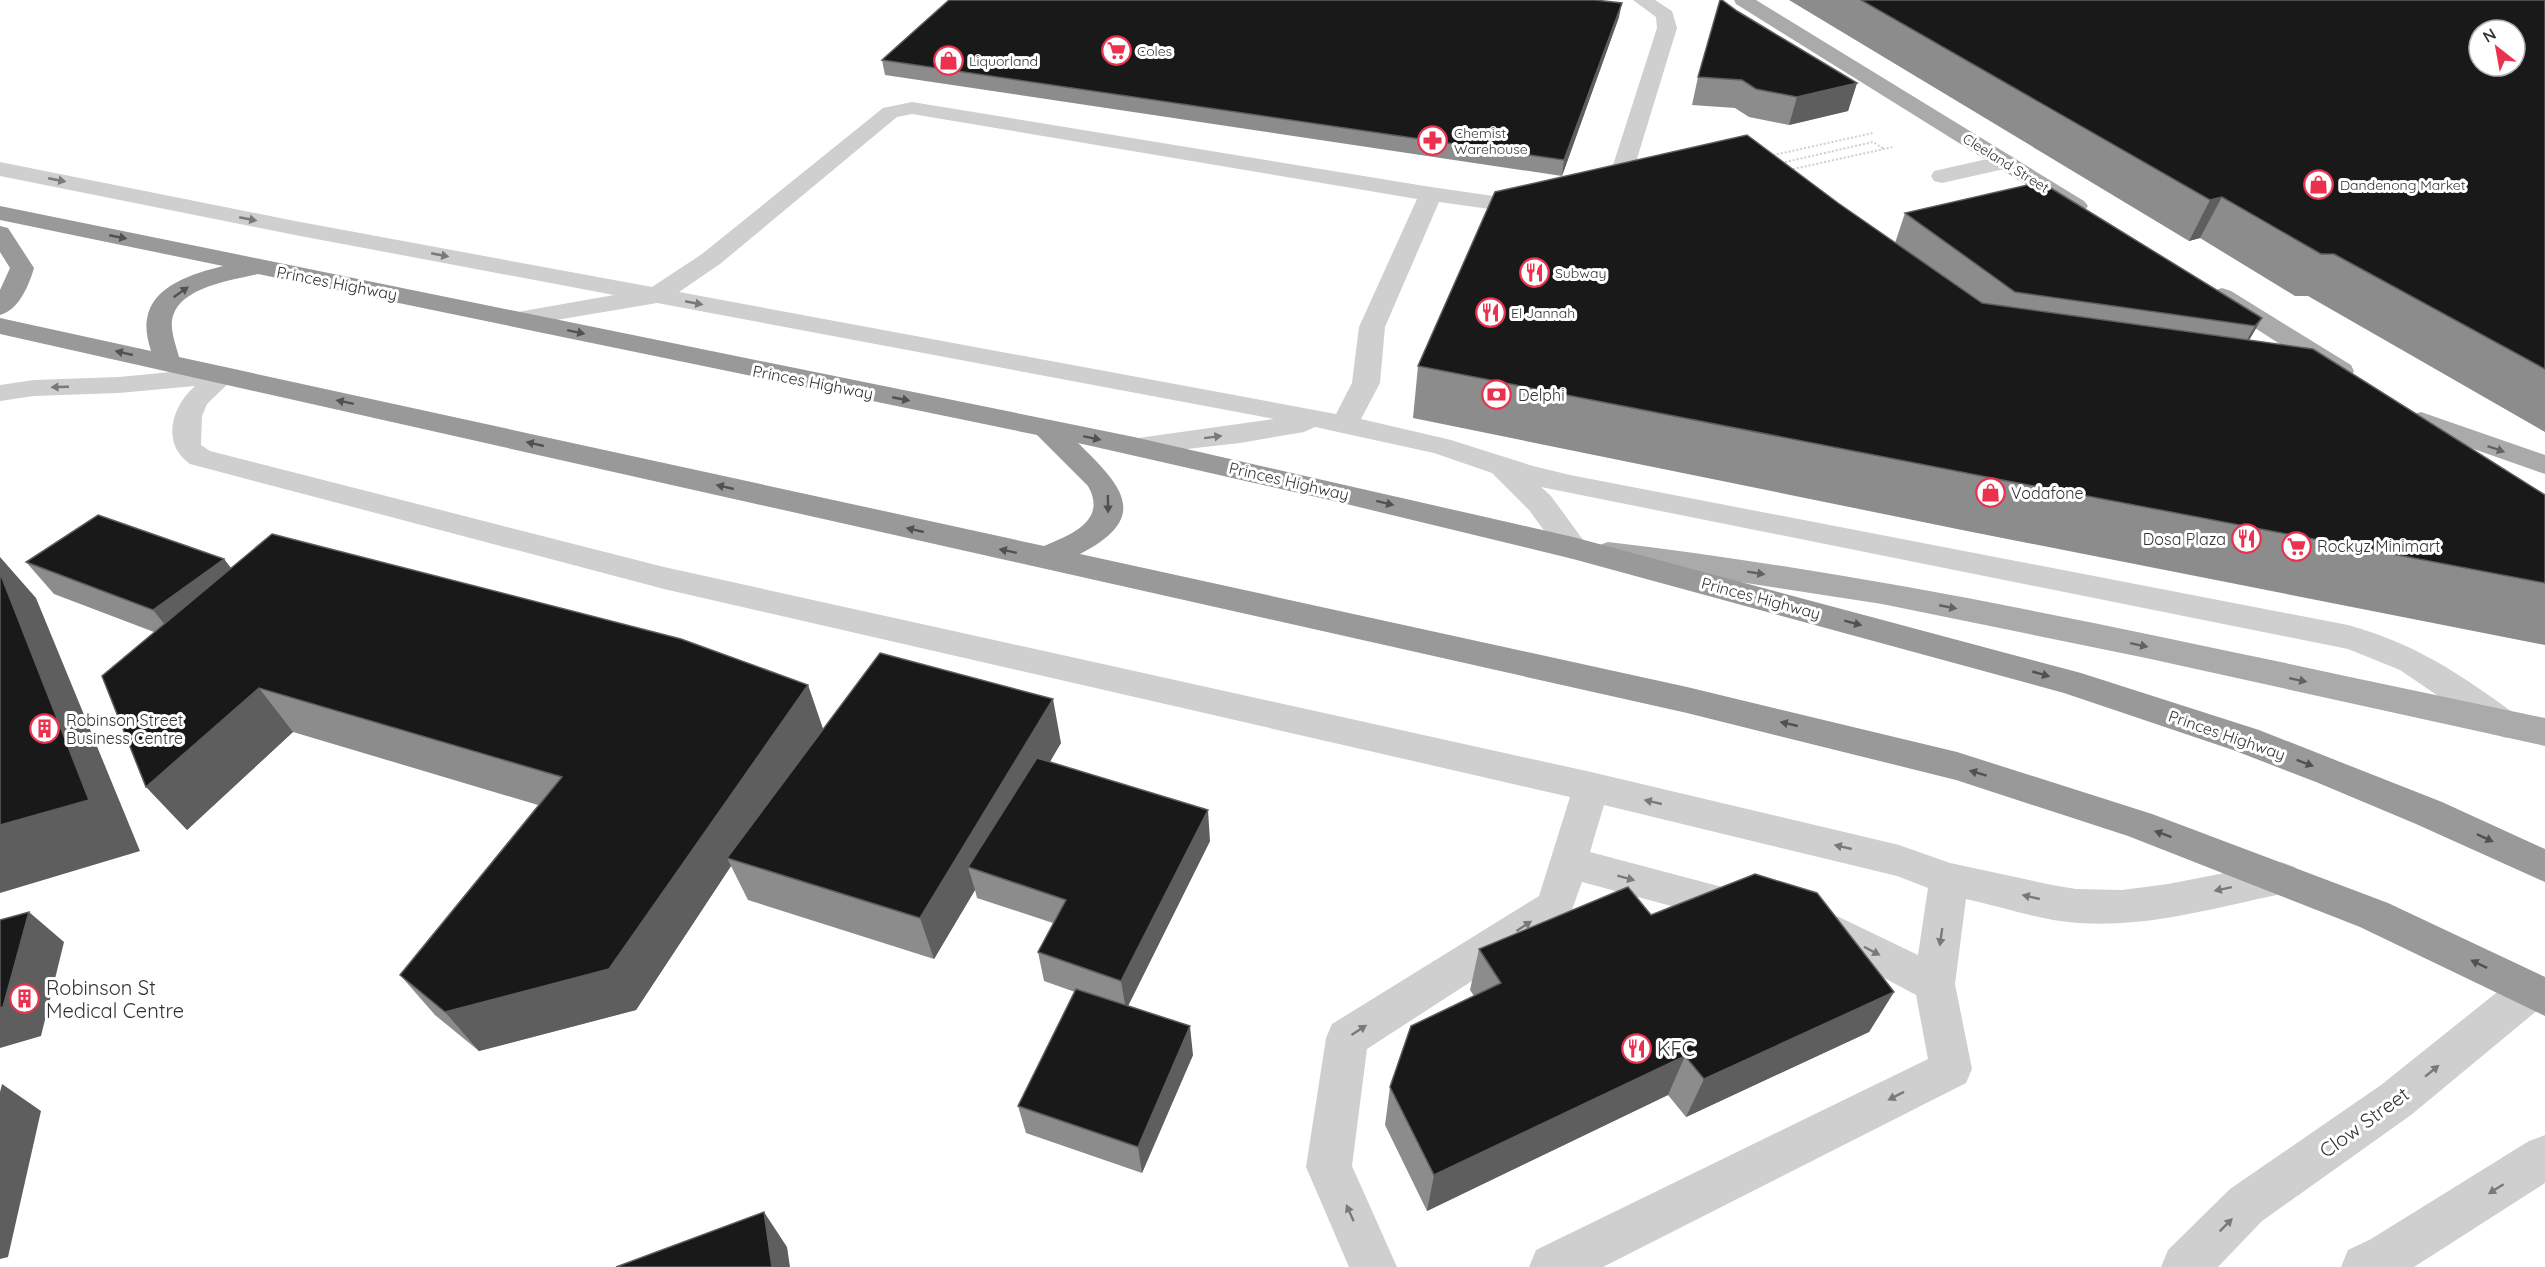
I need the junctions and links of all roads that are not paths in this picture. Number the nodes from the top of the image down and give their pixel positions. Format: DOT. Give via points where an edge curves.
graph roads {
  1 [pos="1642,0"];
  2 [pos="1743,0"];
  3 [pos="2005,162"];
  4 [pos="0,169"];
  5 [pos="1942,176"];
  6 [pos="1431,194"];
  7 [pos="1579,198"];
  8 [pos="1557,203"];
  9 [pos="0,213"];
  10 [pos="2097,219"];
  11 [pos="0,233"];
  12 [pos="257,267"];
  13 [pos="2198,282"];
  14 [pos="656,296"];
  15 [pos="0,307"];
  16 [pos="515,319"];
  17 [pos="0,326"];
  18 [pos="166,362"];
  19 [pos="223,375"];
  20 [pos="2356,380"];
  21 [pos="2306,381"];
  22 [pos="0,393"];
  23 [pos="1332,422"];
  24 [pos="1047,429"];
  25 [pos="1134,446"];
  26 [pos="1499,465"];
  27 [pos="2545,465"];
  28 [pos="2495,475"];
  29 [pos="1573,548"];
  30 [pos="1045,558"];
  31 [pos="2506,725"];
  32 [pos="2545,732"];
  33 [pos="1591,787"];
  34 [pos="1569,863"];
  35 [pos="2545,866"];
  36 [pos="2281,878"];
  37 [pos="1949,879"];
  38 [pos="1934,984"];
  39 [pos="2540,988"];
  40 [pos="2545,1157"];
  41 [pos="1373,1267"];
  42 [pos="1553,1267"];
  43 [pos="2185,1267"];
  44 [pos="2365,1267"];
  1 -- 7 [label="street" via="1665,15 1667,28 1625,162 1612,190"];
  2 -- 3 [label="main road, Cleeland Street"];
  3 -- 5 [label="street"];
  3 -- 10 [label="main road, Cleeland Street"];
  4 -- 14 [label="street, one-way"];
  6 -- 8 [label="street" via="1534,208"];
  6 -- 14 [label="street" via="912,108 890,112 711,259"];
  6 -- 23 [label="street" via="1372,327 1366,383"];
  9 -- 12 [label="highway, Princes Highway, one-way"];
  11 -- 15 [label="highway" via="22,268 16,286"];
  12 -- 16 [label="highway, Princes Highway"];
  18 -- 12 [label="highway, one-way" via="159,322 166,304 198,282"];
  13 -- 20 [label="main road"];
  14 -- 16 [label="street"];
  14 -- 23 [label="street, one-way"];
  16 -- 24 [label="highway, Princes Highway, one-way"];
  18 -- 17 [label="highway, one-way"];
  18 -- 19 [label="highway"];
  19 -- 22 [label="street, one-way"];
  30 -- 19 [label="highway, one-way"];
  19 -- 33 [label="street" via="194,401 188,416 187,445 200,458 664,578"];
  20 -- 21 [label="street"];
  25 -- 23 [label="street, one-way"];
  23 -- 26 [label="street" via="1441,446"];
  24 -- 25 [label="highway, Princes Highway, one-way"];
  24 -- 30 [label="highway, one-way" via="1099,480 1111,503 1107,517 1094,531"];
  25 -- 29 [label="highway, Princes Highway, one-way"];
  26 -- 29 [label="street" via="1529,492"];
  26 -- 31 [label="street" via="1617,494 2365,641 2420,666"];
  28 -- 27 [label="main road, one-way" via="2411,415"];
  29 -- 31 [label="main road, one-way" via="1882,593"];
  29 -- 35 [label="highway, Princes Highway, one-way" via="2080,686 2246,740 2429,813"];
  36 -- 30 [label="highway, one-way" via="2007,781 1900,752 1687,700"];
  31 -- 32 [label="main road"];
  33 -- 34 [label="street"];
  37 -- 33 [label="street, one-way" via="1899,861"];
  34 -- 38 [label="street, one-way" via="1839,934"];
  41 -- 34 [label="street, one-way" via="1329,1167 1347,1038 1555,906"];
  36 -- 37 [label="street, one-way" via="2168,901 2110,908 2076,906"];
  39 -- 36 [label="highway, one-way"];
  37 -- 38 [label="street, one-way"];
  38 -- 42 [label="street, one-way" via="1951,1069"];
  43 -- 39 [label="street, Clow Street, one-way" via="2246,1205 2396,1100"];
  40 -- 44 [label="street, one-way"];
}
